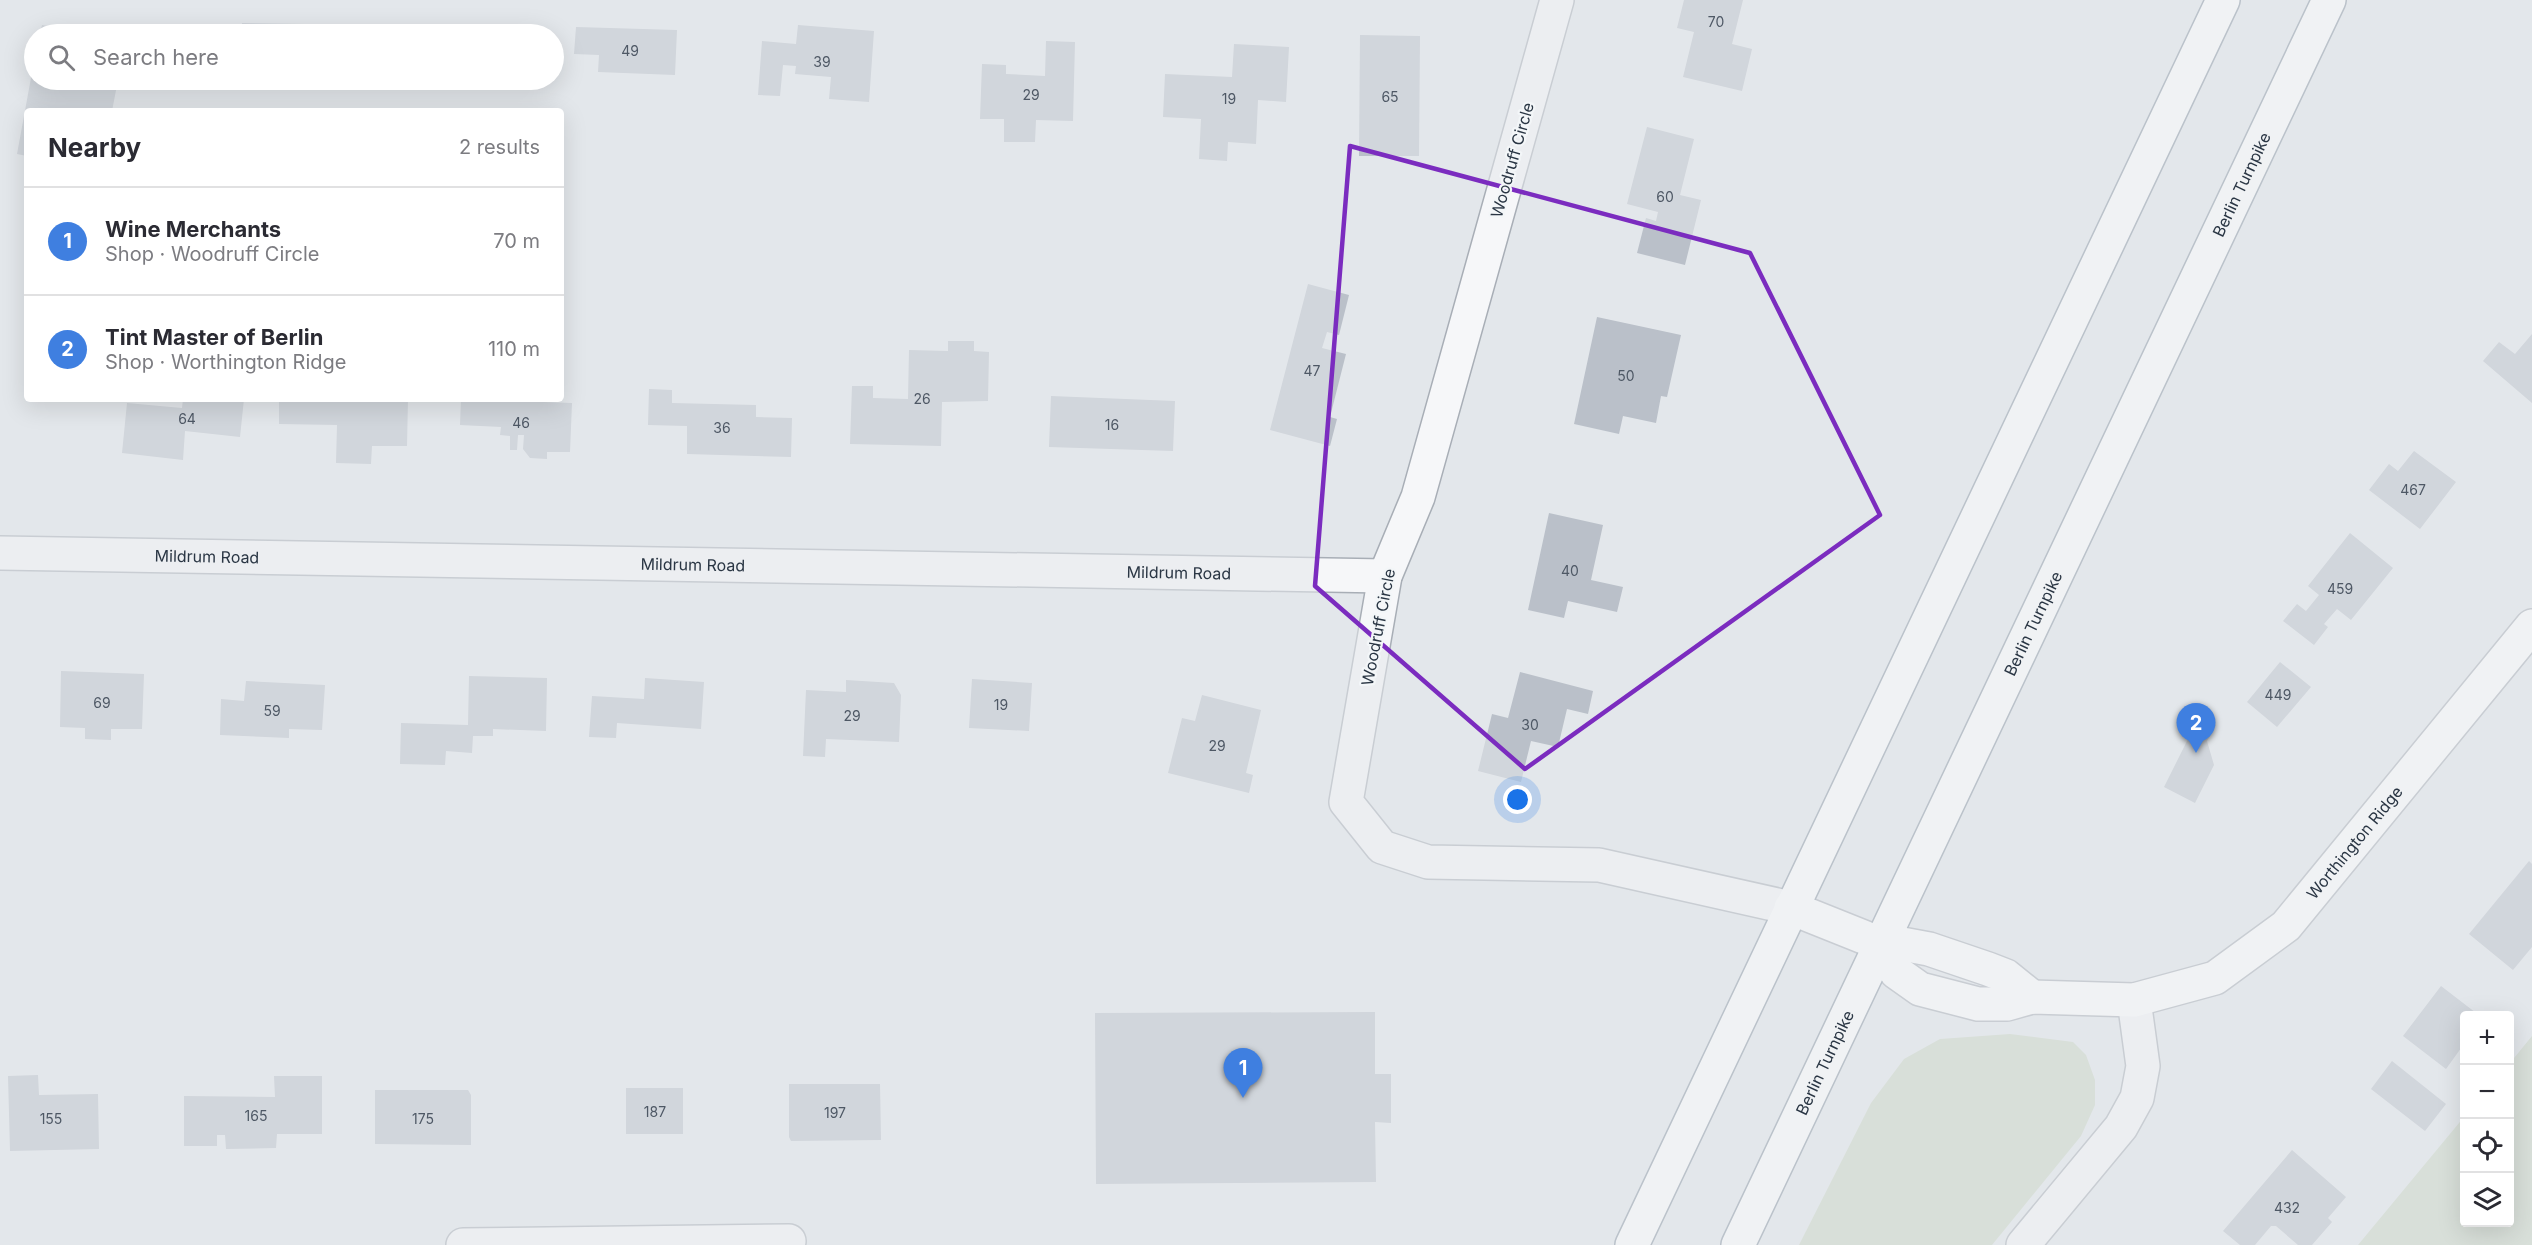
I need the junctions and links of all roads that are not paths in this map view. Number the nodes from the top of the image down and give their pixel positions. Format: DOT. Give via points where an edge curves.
graph roads {
  1 [pos="1557,0"];
  2 [pos="2223,0"];
  3 [pos="2329,0"];
  4 [pos="0,553"];
  5 [pos="1385,576"];
  6 [pos="2532,626"];
  7 [pos="1791,908"];
  8 [pos="1881,944"];
  9 [pos="2134,1000"];
  10 [pos="789,1241"];
  11 [pos="583,1244"];
  12 [pos="463,1245"];
  13 [pos="1632,1245"];
  14 [pos="1738,1245"];
  15 [pos="2023,1245"];
  1 -- 5 [label="street, Woodruff Circle" via="1418,497"];
  2 -- 7 [label="main road"];
  3 -- 8 [label="main road, Berlin Turnpike"];
  4 -- 5 [label="street, Mildrum Road"];
  5 -- 7 [label="street, Woodruff Circle" via="1346,802 1382,847 1428,862 1599,865"];
  6 -- 9 [label="main road, Worthington Ridge" via="2286,926 2215,978"];
  7 -- 8 [label="main road"];
  7 -- 13 [label="main road"];
  8 -- 9 [label="main road, Worthington Ridge" via="1896,972 1920,989 1978,1004 2007,1004 2032,997"];
  8 -- 14 [label="main road, Berlin Turnpike"];
  9 -- 15 [label="street" via="2142,1066 2137,1098 2121,1126"];
  10 -- 11 [label="street"];
  11 -- 12 [label="street"];
}
